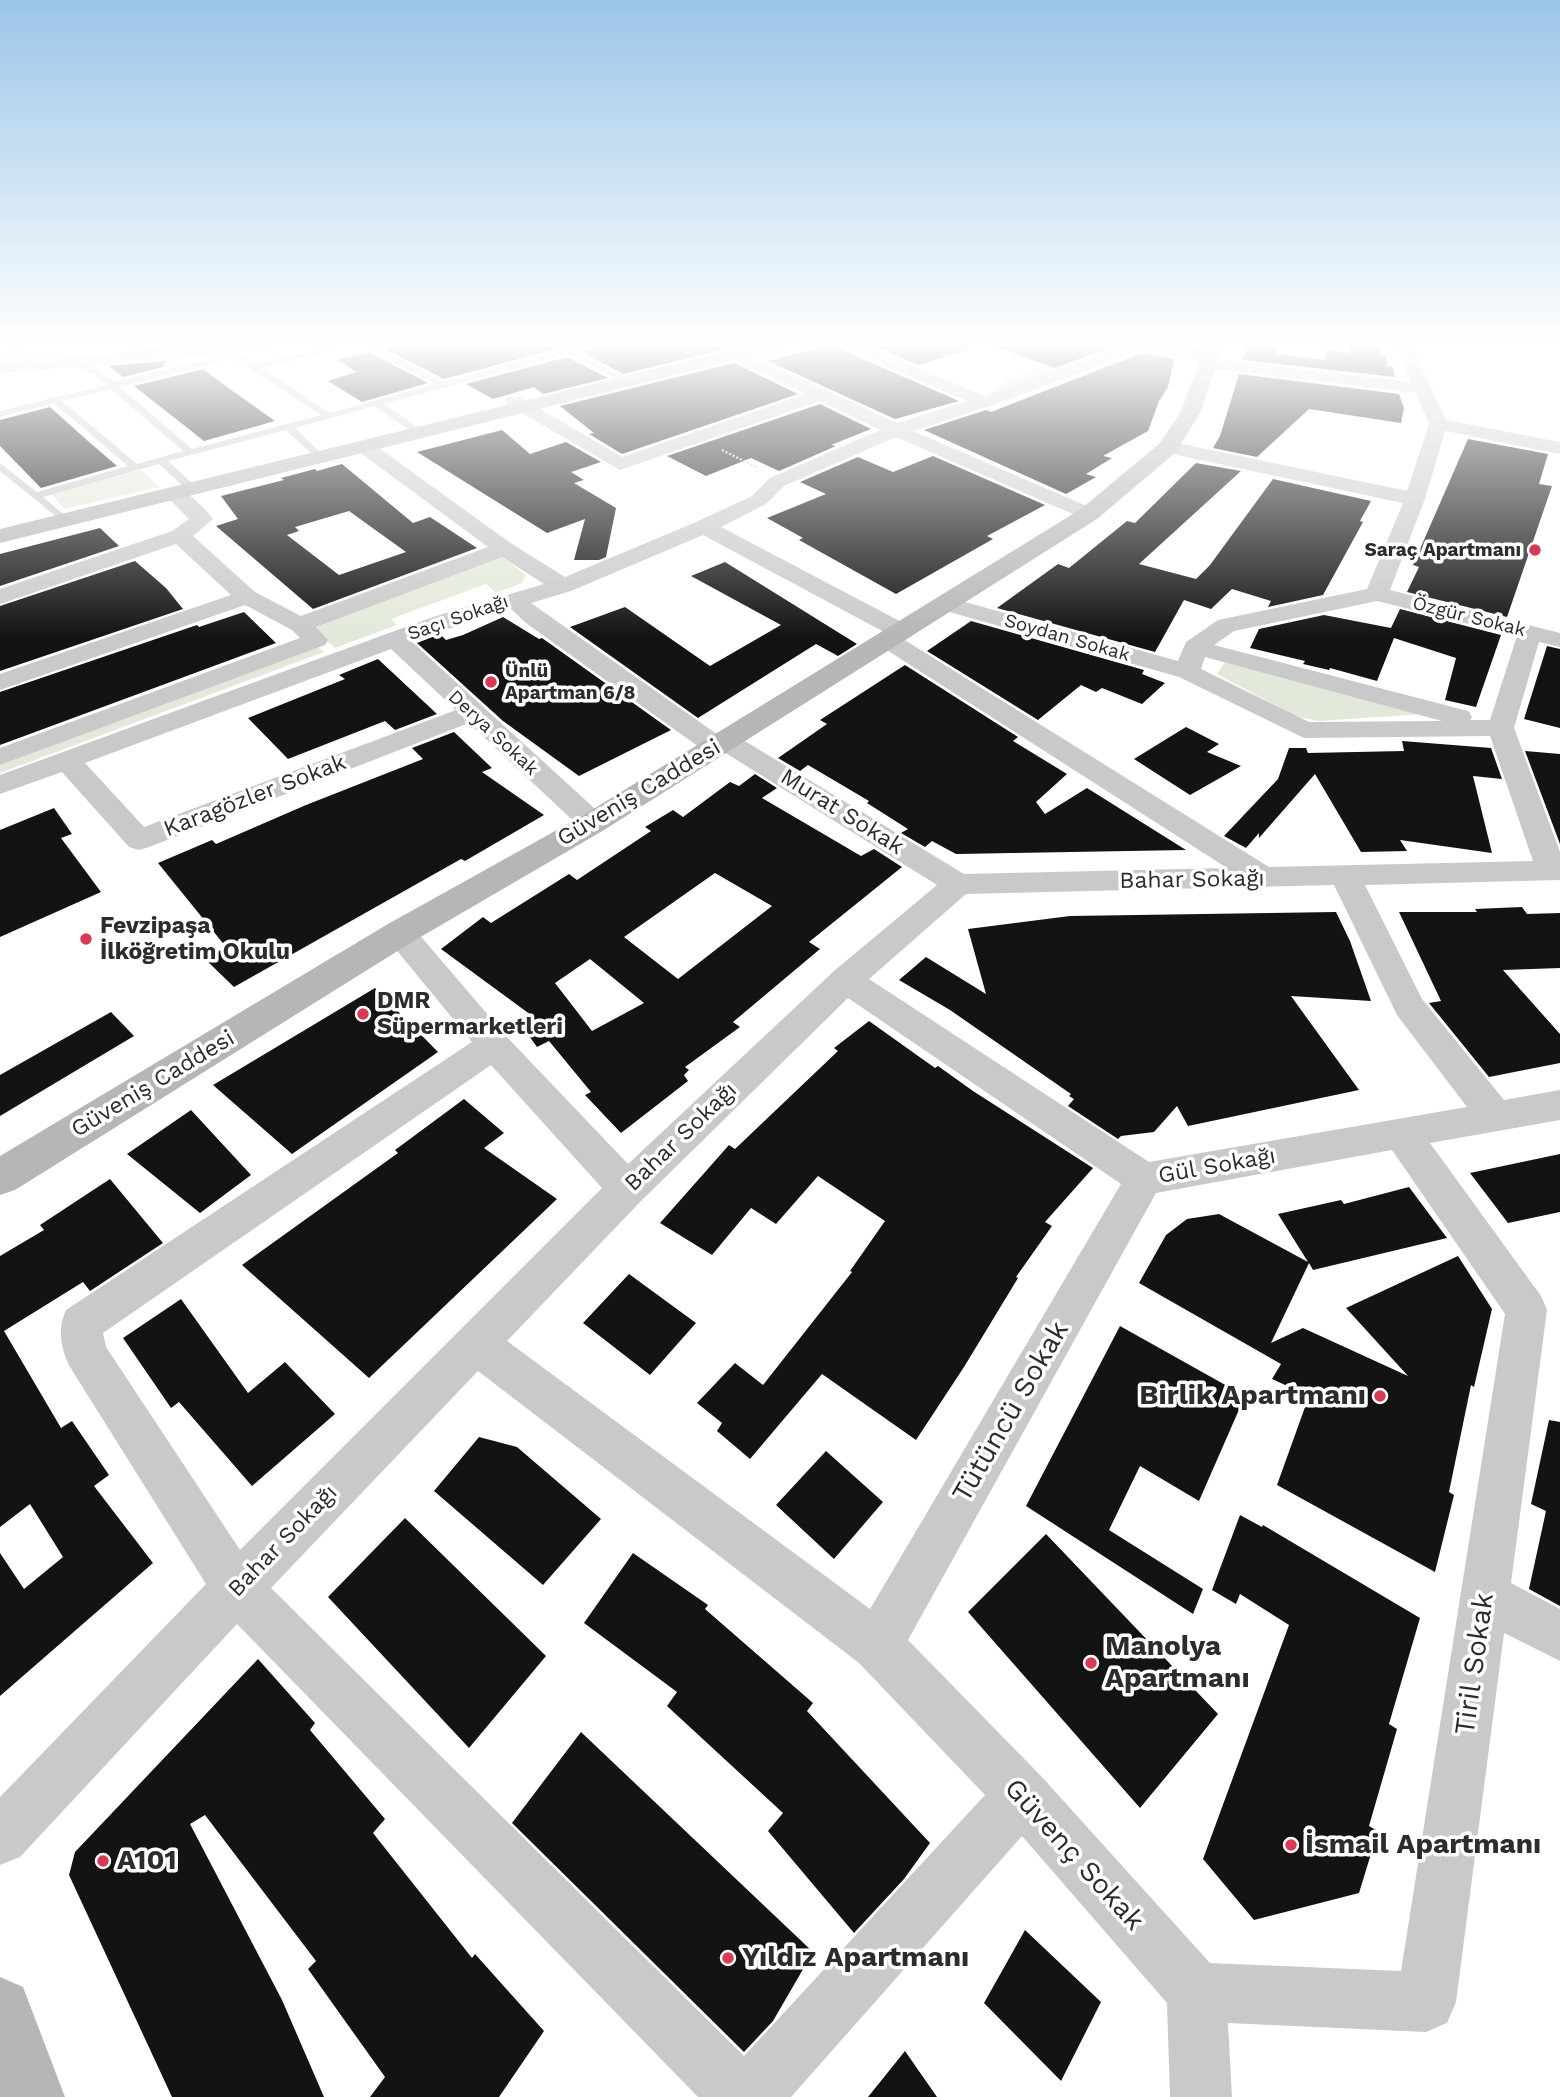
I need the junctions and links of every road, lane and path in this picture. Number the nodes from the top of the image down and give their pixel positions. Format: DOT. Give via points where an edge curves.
graph roads {
  1 [pos="105,442"];
  2 [pos="177,442"];
  3 [pos="229,442"];
  4 [pos="304,442"];
  5 [pos="385,442"];
  6 [pos="583,442"];
  7 [pos="683,442"];
  8 [pos="706,442"];
  9 [pos="869,442"];
  10 [pos="917,442"];
  11 [pos="926,442"];
  12 [pos="1171,442"];
  13 [pos="1433,442"];
  14 [pos="1529,442"];
  15 [pos="365,447"];
  16 [pos="1168,447"];
  17 [pos="1560,448"];
  18 [pos="189,452"];
  19 [pos="321,457"];
  20 [pos="161,460"];
  21 [pos="0,466"];
  22 [pos="135,467"];
  23 [pos="781,480"];
  24 [pos="183,491"];
  25 [pos="35,496"];
  26 [pos="1415,499"];
  27 [pos="759,500"];
  28 [pos="1089,514"];
  29 [pos="64,520"];
  30 [pos="704,527"];
  31 [pos="0,536"];
  32 [pos="180,536"];
  33 [pos="503,549"];
  34 [pos="563,586"];
  35 [pos="1377,594"];
  36 [pos="0,597"];
  37 [pos="247,597"];
  38 [pos="514,599"];
  39 [pos="947,604"];
  40 [pos="300,625"];
  41 [pos="1530,632"];
  42 [pos="895,636"];
  43 [pos="395,640"];
  44 [pos="1560,640"];
  45 [pos="1195,647"];
  46 [pos="1188,672"];
  47 [pos="0,682"];
  48 [pos="472,713"];
  49 [pos="1501,728"];
  50 [pos="720,743"];
  51 [pos="0,757"];
  52 [pos="67,760"];
  53 [pos="0,785"];
  54 [pos="593,824"];
  55 [pos="1556,870"];
  56 [pos="1345,876"];
  57 [pos="1265,878"];
  58 [pos="958,884"];
  59 [pos="400,933"];
  60 [pos="846,980"];
  61 [pos="494,1045"];
  62 [pos="1560,1105"];
  63 [pos="1496,1116"];
  64 [pos="1402,1134"];
  65 [pos="0,1177"];
  66 [pos="1143,1179"];
  67 [pos="627,1189"];
  68 [pos="476,1343"];
  69 [pos="237,1588"];
  70 [pos="1485,1596"];
  71 [pos="1560,1636"];
  72 [pos="877,1645"];
  73 [pos="1022,1795"];
  74 [pos="0,1837"];
  75 [pos="1196,1992"];
  76 [pos="0,2010"];
  77 [pos="31,2097"];
  78 [pos="741,2097"];
  79 [pos="749,2097"];
  80 [pos="1201,2097"];
  1 -- 22 [label="lane"];
  2 -- 18 [label="lane"];
  3 -- 18 [label="lane"];
  4 -- 19 [label="lane"];
  5 -- 15 [label="street"];
  6 -- 7 [label="street" via="620,464"];
  8 -- 23 [label="path"];
  9 -- 23 [label="street"];
  10 -- 27 [label="street" via="796,491"];
  11 -- 28 [label="street"];
  12 -- 16 [label="street, Güveniş Caddesi"];
  13 -- 26 [label="street"];
  14 -- 17 [label="street"];
  15 -- 19 [label="street"];
  15 -- 33 [label="street"];
  16 -- 26 [label="street"];
  16 -- 28 [label="street, Güveniş Caddesi"];
  18 -- 20 [label="lane"];
  19 -- 24 [label="street"];
  20 -- 22 [label="lane"];
  20 -- 24 [label="lane"];
  21 -- 25 [label="lane"];
  22 -- 25 [label="lane"];
  23 -- 27 [label="street"];
  24 -- 29 [label="street"];
  24 -- 32 [label="street" via="202,519"];
  25 -- 29 [label="lane"];
  26 -- 35 [label="street"];
  27 -- 30 [label="street, Saçı Sokağı"];
  28 -- 39 [label="street, Güveniş Caddesi"];
  29 -- 31 [label="street"];
  30 -- 34 [label="street, Saçı Sokağı"];
  30 -- 42 [label="street"];
  32 -- 36 [label="street"];
  32 -- 37 [label="street"];
  33 -- 34 [label="street"];
  33 -- 40 [label="street"];
  34 -- 38 [label="street, Saçı Sokağı"];
  35 -- 41 [label="street, Özgür Sokak"];
  35 -- 45 [label="street" via="1226,625"];
  37 -- 40 [label="street"];
  37 -- 47 [label="street"];
  38 -- 43 [label="street, Saçı Sokağı"];
  38 -- 50 [label="street, Murat Sokak" via="534,618"];
  39 -- 42 [label="street, Güveniş Caddesi"];
  39 -- 46 [label="street, Soydan Sokak"];
  40 -- 51 [label="street" via="316,640"];
  41 -- 44 [label="street, Özgür Sokak"];
  41 -- 49 [label="street"];
  42 -- 50 [label="street, Güveniş Caddesi"];
  42 -- 57 [label="street"];
  43 -- 48 [label="street, Derya Sokak"];
  43 -- 52 [label="street, Saçı Sokağı"];
  45 -- 46 [label="street"];
  45 -- 49 [label="street"];
  46 -- 49 [label="street, Soydan Sokak" via="1304,730"];
  48 -- 52 [label="street, Karagözler Sokak" via="139,840"];
  48 -- 54 [label="street, Derya Sokak"];
  49 -- 55 [label="street"];
  50 -- 54 [label="street, Güveniş Caddesi"];
  50 -- 58 [label="street, Murat Sokak"];
  52 -- 53 [label="street, Saçı Sokağı"];
  54 -- 59 [label="street, Güveniş Caddesi"];
  55 -- 56 [label="street, Bahar Sokağı"];
  56 -- 57 [label="street, Bahar Sokağı"];
  56 -- 63 [label="street" via="1409,1006"];
  57 -- 58 [label="street, Bahar Sokağı"];
  58 -- 60 [label="street, Bahar Sokağı"];
  59 -- 61 [label="street"];
  59 -- 65 [label="street, Güveniş Caddesi"];
  60 -- 66 [label="street, Gül Sokağı"];
  60 -- 67 [label="street, Bahar Sokağı"];
  61 -- 67 [label="street"];
  61 -- 69 [label="street" via="81,1324 85,1353"];
  62 -- 63 [label="street, Gül Sokağı"];
  63 -- 64 [label="street, Gül Sokağı"];
  64 -- 66 [label="street, Gül Sokağı"];
  64 -- 70 [label="street, Tiril Sokak" via="1526,1310"];
  66 -- 72 [label="street, Tütüncü Sokak"];
  67 -- 68 [label="street, Bahar Sokağı"];
  68 -- 69 [label="street, Bahar Sokağı"];
  68 -- 72 [label="street, Güvenç Sokak"];
  69 -- 74 [label="street, Bahar Sokağı"];
  69 -- 78 [label="street"];
  70 -- 71 [label="street"];
  70 -- 75 [label="street, Tiril Sokak" via="1426,2002"];
  72 -- 73 [label="street, Güvenç Sokak"];
  73 -- 75 [label="street, Güvenç Sokak"];
  73 -- 79 [label="street"];
  75 -- 80 [label="street"];
  76 -- 77 [label="street"];
}
